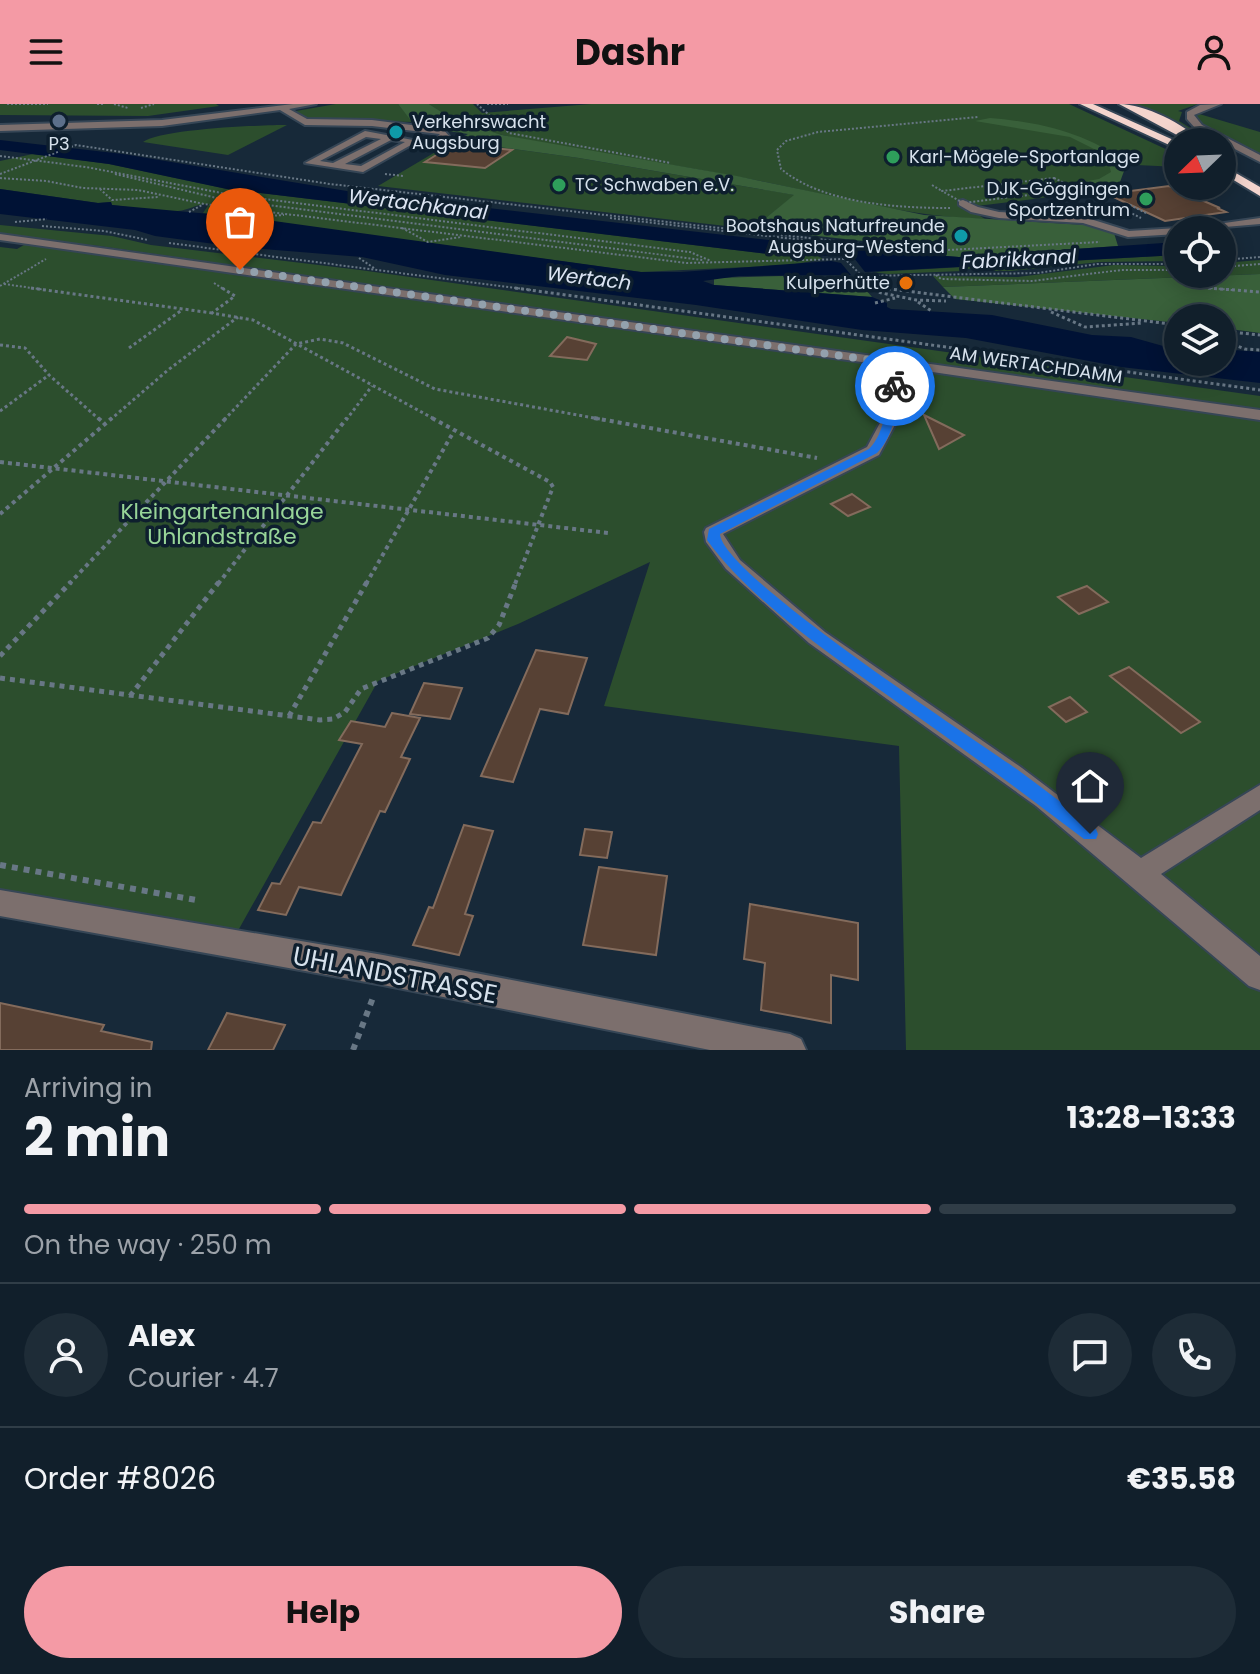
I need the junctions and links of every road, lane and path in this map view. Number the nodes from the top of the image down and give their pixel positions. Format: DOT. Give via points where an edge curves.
graph roads {
  1 [pos="7,104"];
  2 [pos="48,104"];
  3 [pos="97,104"];
  4 [pos="103,104"];
  5 [pos="312,104"];
  6 [pos="477,104"];
  7 [pos="487,104"];
  8 [pos="508,104"];
  9 [pos="1085,104"];
  10 [pos="1098,104"];
  11 [pos="1111,104"];
  12 [pos="1124,104"];
  13 [pos="1217,104"];
  14 [pos="237,106"];
  15 [pos="283,109"];
  16 [pos="218,114"];
  17 [pos="157,115"];
  18 [pos="978,117"];
  19 [pos="173,118"];
  20 [pos="0,128"];
  21 [pos="1176,128"];
  22 [pos="1164,129"];
  23 [pos="368,132"];
  24 [pos="393,136"];
  25 [pos="1164,138"];
  26 [pos="1164,139"];
  27 [pos="63,143"];
  28 [pos="343,145"];
  29 [pos="75,146"];
  30 [pos="370,148"];
  31 [pos="324,154"];
  32 [pos="387,155"];
  33 [pos="355,156"];
  34 [pos="0,157"];
  35 [pos="15,157"];
  36 [pos="39,159"];
  37 [pos="1260,159"];
  38 [pos="671,163"];
  39 [pos="334,166"];
  40 [pos="1236,167"];
  41 [pos="109,171"];
  42 [pos="379,173"];
  43 [pos="0,176"];
  44 [pos="404,176"];
  45 [pos="1236,177"];
  46 [pos="1260,182"];
  47 [pos="932,185"];
  48 [pos="100,188"];
  49 [pos="942,191"];
  50 [pos="1260,192"];
  51 [pos="273,195"];
  52 [pos="166,196"];
  53 [pos="267,198"];
  54 [pos="307,203"];
  55 [pos="204,204"];
  56 [pos="966,205"];
  57 [pos="289,207"];
  58 [pos="1119,207"];
  59 [pos="270,211"];
  60 [pos="189,212"];
  61 [pos="1134,214"];
  62 [pos="298,215"];
  63 [pos="251,217"];
  64 [pos="47,219"];
  65 [pos="1260,221"];
  66 [pos="1236,224"];
  67 [pos="401,227"];
  68 [pos="1164,232"];
  69 [pos="468,235"];
  70 [pos="0,237"];
  71 [pos="1110,242"];
  72 [pos="847,245"];
  73 [pos="75,246"];
  74 [pos="1260,257"];
  75 [pos="359,258"];
  76 [pos="845,259"];
  77 [pos="1236,259"];
  78 [pos="714,262"];
  79 [pos="1164,264"];
  80 [pos="1260,264"];
  81 [pos="1236,266"];
  82 [pos="1164,270"];
  83 [pos="380,271"];
  84 [pos="859,275"];
  85 [pos="936,275"];
  86 [pos="209,280"];
  87 [pos="826,282"];
  88 [pos="2,285"];
  89 [pos="876,288"];
  90 [pos="1209,288"];
  91 [pos="1260,292"];
  92 [pos="586,294"];
  93 [pos="898,298"];
  94 [pos="916,300"];
  95 [pos="608,301"];
  96 [pos="953,301"];
  97 [pos="875,303"];
  98 [pos="184,309"];
  99 [pos="1045,310"];
  100 [pos="933,312"];
  101 [pos="212,313"];
  102 [pos="238,317"];
  103 [pos="1157,322"];
  104 [pos="1164,323"];
  105 [pos="1236,332"];
  106 [pos="1260,335"];
  107 [pos="296,344"];
  108 [pos="1236,345"];
  109 [pos="0,348"];
  110 [pos="129,348"];
  111 [pos="1260,350"];
  112 [pos="898,364"];
  113 [pos="49,375"];
  114 [pos="372,386"];
  115 [pos="1260,390"];
  116 [pos="0,411"];
  117 [pos="1260,415"];
  118 [pos="104,423"];
  119 [pos="455,430"];
  120 [pos="856,461"];
  121 [pos="0,462"];
  122 [pos="53,468"];
  123 [pos="164,482"];
  124 [pos="284,496"];
  125 [pos="408,510"];
  126 [pos="0,514"];
  127 [pos="539,526"];
  128 [pos="608,533"];
  129 [pos="0,656"];
  130 [pos="0,678"];
  131 [pos="130,696"];
  132 [pos="289,716"];
  133 [pos="1260,796"];
  134 [pos="0,865"];
  135 [pos="1140,873"];
  136 [pos="196,900"];
  137 [pos="0,903"];
  138 [pos="383,970"];
  139 [pos="1260,975"];
  140 [pos="353,1050"];
  141 [pos="790,1050"];
  1 -- 2 [label="path"];
  3 -- 4 [label="path"];
  5 -- 15 [label="street"];
  6 -- 38 [label="path" via="509,133"];
  7 -- 8 [label="path"];
  9 -- 26 [label="highway"];
  10 -- 25 [label="highway"];
  11 -- 22 [label="highway"];
  12 -- 21 [label="highway"];
  13 -- 37 [label="street" via="1195,109 1191,119"];
  14 -- 16 [label="street"];
  15 -- 16 [label="street"];
  15 -- 24 [label="street" via="305,122 394,125 445,136"];
  16 -- 20 [label="street" via="98,128"];
  17 -- 19 [label="street"];
  18 -- 56 [label="path" via="818,132 786,141 777,150 785,172 825,191 924,208"];
  23 -- 24 [label="street"];
  24 -- 28 [label="street" via="365,134"];
  24 -- 30 [label="street"];
  24 -- 32 [label="street" via="414,141"];
  27 -- 29 [label="path"];
  28 -- 30 [label="street"];
  28 -- 31 [label="street"];
  29 -- 36 [label="path"];
  29 -- 72 [label="path" via="327,186"];
  30 -- 32 [label="street"];
  30 -- 33 [label="street"];
  31 -- 33 [label="street"];
  31 -- 39 [label="street" via="310,163"];
  32 -- 33 [label="street"];
  32 -- 39 [label="street" via="363,169"];
  33 -- 39 [label="street"];
  34 -- 35 [label="path"];
  34 -- 35 [label="path"];
  35 -- 36 [label="path"];
  36 -- 41 [label="path"];
  36 -- 43 [label="path"];
  40 -- 46 [label="highway"];
  41 -- 53 [label="path"];
  41 -- 57 [label="path" via="221,199"];
  42 -- 44 [label="path"];
  43 -- 48 [label="path"];
  45 -- 50 [label="highway"];
  47 -- 49 [label="path"];
  48 -- 52 [label="path"];
  48 -- 52 [label="path" via="117,200"];
  49 -- 56 [label="path"];
  49 -- 56 [label="path" via="1054,178 1077,189"];
  51 -- 53 [label="path"];
  52 -- 55 [label="path"];
  53 -- 54 [label="path"];
  54 -- 57 [label="path"];
  54 -- 78 [label="path" via="674,250"];
  55 -- 59 [label="path"];
  55 -- 60 [label="path"];
  56 -- 68 [label="street" via="999,215 1084,220 1128,234"];
  57 -- 59 [label="path"];
  57 -- 78 [label="path"];
  58 -- 61 [label="path" via="1130,205 1147,213"];
  59 -- 62 [label="path"];
  62 -- 63 [label="path"];
  62 -- 67 [label="path"];
  64 -- 83 [label="path" via="5,223 104,231"];
  65 -- 66 [label="street"];
  67 -- 69 [label="path"];
  67 -- 69 [label="path" via="428,242"];
  69 -- 78 [label="path"];
  70 -- 73 [label="street, AM WERTACHDAMM"];
  71 -- 72 [label="path" via="947,250"];
  72 -- 76 [label="path"];
  73 -- 88 [label="path"];
  73 -- 112 [label="street, AM WERTACHDAMM"];
  74 -- 77 [label="path"];
  75 -- 83 [label="path"];
  76 -- 78 [label="path"];
  76 -- 84 [label="path"];
  79 -- 85 [label="path"];
  80 -- 81 [label="path"];
  82 -- 85 [label="path" via="1033,281"];
  83 -- 95 [label="path"];
  84 -- 85 [label="path"];
  84 -- 87 [label="path"];
  84 -- 89 [label="path"];
  86 -- 101 [label="path" via="235,296"];
  88 -- 98 [label="path"];
  89 -- 93 [label="path"];
  89 -- 96 [label="path"];
  90 -- 91 [label="path"];
  92 -- 95 [label="path"];
  93 -- 94 [label="path"];
  93 -- 97 [label="path"];
  94 -- 96 [label="path"];
  94 -- 100 [label="path"];
  95 -- 115 [label="path"];
  96 -- 99 [label="path"];
  98 -- 101 [label="path"];
  98 -- 110 [label="path"];
  99 -- 103 [label="path"];
  99 -- 103 [label="path" via="1091,327"];
  101 -- 102 [label="path"];
  102 -- 107 [label="path"];
  102 -- 118 [label="path"];
  103 -- 104 [label="path"];
  105 -- 106 [label="path"];
  107 -- 114 [label="path"];
  107 -- 120 [label="path" via="327,338 343,343 435,389"];
  107 -- 123 [label="path"];
  108 -- 111 [label="path"];
  109 -- 113 [label="path" via="25,348"];
  112 -- 117 [label="street, AM WERTACHDAMM"];
  112 -- 120 [label="street" via="891,414 880,444"];
  113 -- 116 [label="path"];
  113 -- 118 [label="path"];
  114 -- 119 [label="path"];
  114 -- 124 [label="path"];
  118 -- 122 [label="path"];
  119 -- 125 [label="path"];
  119 -- 127 [label="path" via="550,482 553,487"];
  120 -- 135 [label="street" via="713,532 714,540 815,636 1014,776"];
  121 -- 122 [label="path"];
  122 -- 123 [label="path"];
  122 -- 126 [label="path"];
  123 -- 124 [label="path"];
  123 -- 129 [label="path"];
  124 -- 125 [label="path"];
  124 -- 131 [label="path"];
  125 -- 127 [label="path"];
  125 -- 132 [label="path"];
  127 -- 128 [label="path"];
  127 -- 132 [label="path" via="499,625 488,638 361,689 333,719"];
  130 -- 131 [label="path"];
  131 -- 132 [label="path"];
  133 -- 135 [label="street"];
  134 -- 136 [label="path"];
  135 -- 139 [label="street"];
  137 -- 138 [label="street, UHLANDSTRASSE"];
  138 -- 140 [label="path"];
  138 -- 141 [label="street, UHLANDSTRASSE"];
}
